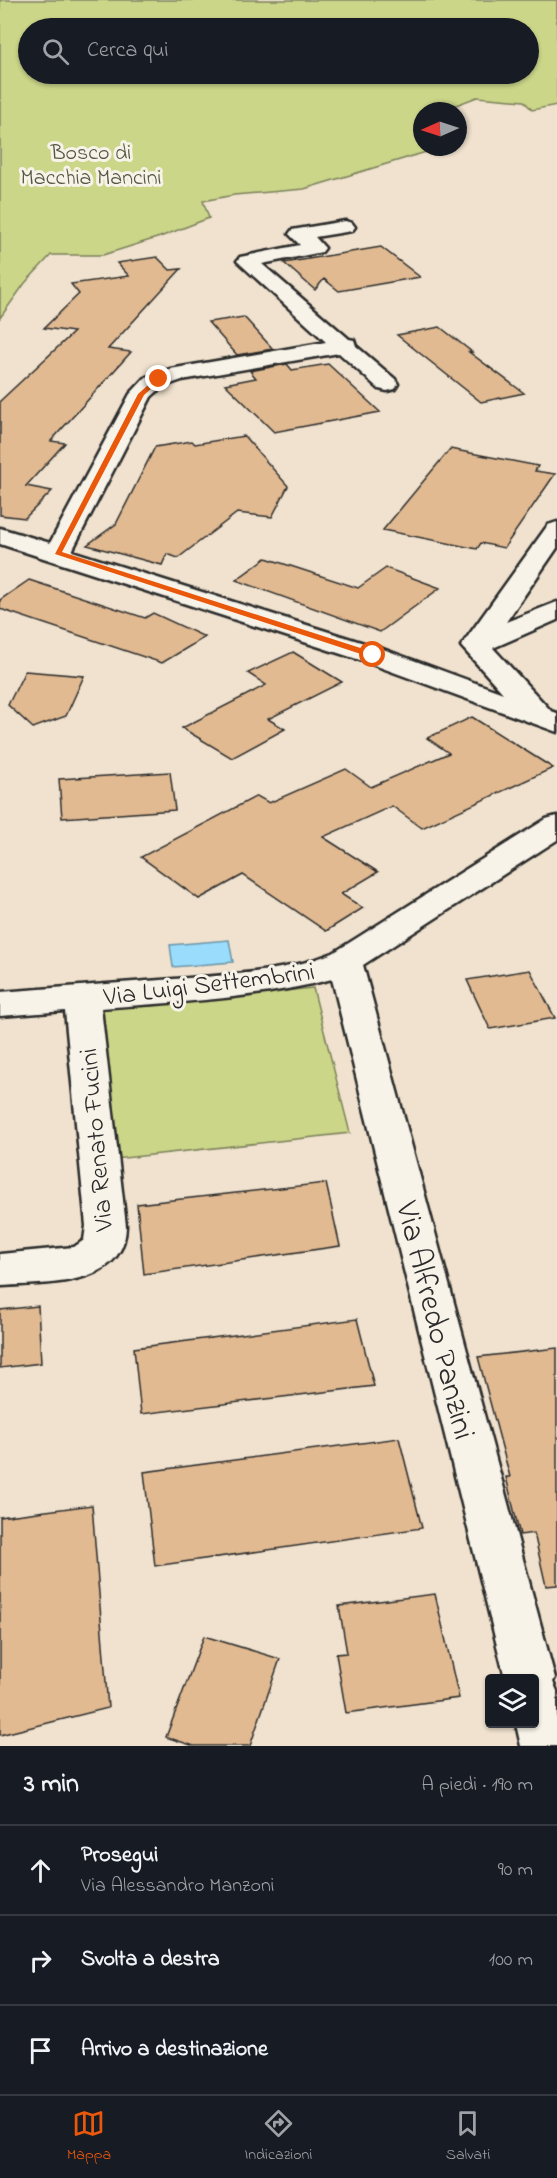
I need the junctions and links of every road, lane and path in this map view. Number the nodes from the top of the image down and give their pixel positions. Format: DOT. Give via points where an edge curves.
graph roads {
  1 [pos="345,227"];
  2 [pos="346,345"];
  3 [pos="387,384"];
  4 [pos="557,530"];
  5 [pos="0,536"];
  6 [pos="58,553"];
  7 [pos="557,610"];
  8 [pos="475,645"];
  9 [pos="550,721"];
  10 [pos="557,826"];
  11 [pos="345,961"];
  12 [pos="82,998"];
  13 [pos="0,1004"];
  14 [pos="0,1270"];
  15 [pos="529,1674"];
  16 [pos="539,1714"];
  17 [pos="548,1746"];
  1 -- 2 [label="street" via="299,234 315,248 247,261"];
  2 -- 3 [label="street"];
  2 -- 6 [label="street" via="178,374 154,382 141,394"];
  4 -- 8 [label="street"];
  5 -- 6 [label="street"];
  6 -- 9 [label="street" via="373,655"];
  7 -- 8 [label="street"];
  8 -- 9 [label="street"];
  10 -- 11 [label="street, Via Luigi Settembrini"];
  11 -- 12 [label="street, Via Luigi Settembrini" via="314,973 266,981"];
  11 -- 15 [label="street, Via Alfredo Panzini"];
  12 -- 13 [label="street, Via Luigi Settembrini"];
  12 -- 14 [label="street, Via Renato Fucini" via="106,1226 103,1245 86,1260"];
  16 -- 17 [label="street"];
}
